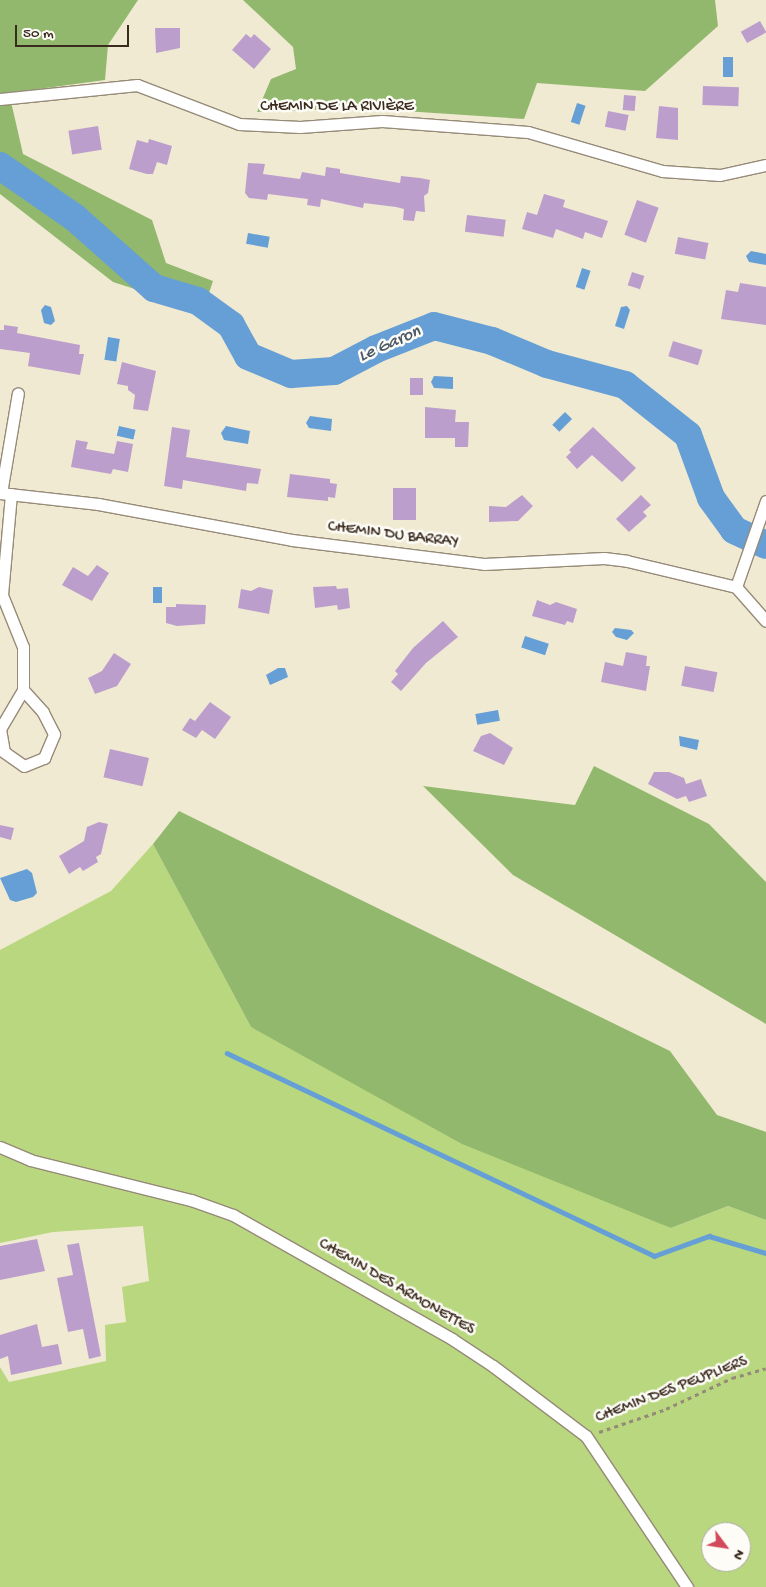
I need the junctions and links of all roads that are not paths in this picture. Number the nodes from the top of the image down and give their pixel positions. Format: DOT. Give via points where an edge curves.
graph roads {
  1 [pos="0,99"];
  2 [pos="766,165"];
  3 [pos="18,393"];
  4 [pos="4,493"];
  5 [pos="766,501"];
  6 [pos="736,587"];
  7 [pos="766,621"];
  8 [pos="23,690"];
  9 [pos="0,1147"];
  10 [pos="687,1587"];
  1 -- 2 [label="street, CHEMIN DE LA RIVIÈRE" via="137,85 239,124 300,127 382,121 528,132 662,171 720,175"];
  3 -- 4 [label="street"];
  4 -- 6 [label="street, CHEMIN DU BARRAY" via="98,504 292,540 484,564 604,558"];
  4 -- 8 [label="street" via="2,595 23,647"];
  5 -- 6 [label="street"];
  6 -- 7 [label="street"];
  8 -- 8 [label="street" via="0,729 4,752 24,766 44,758 54,734 43,712"];
  9 -- 10 [label="street, CHEMIN DES ARMONETTES" via="30,1160 191,1200 233,1215 413,1314 493,1366 586,1436"];
}
